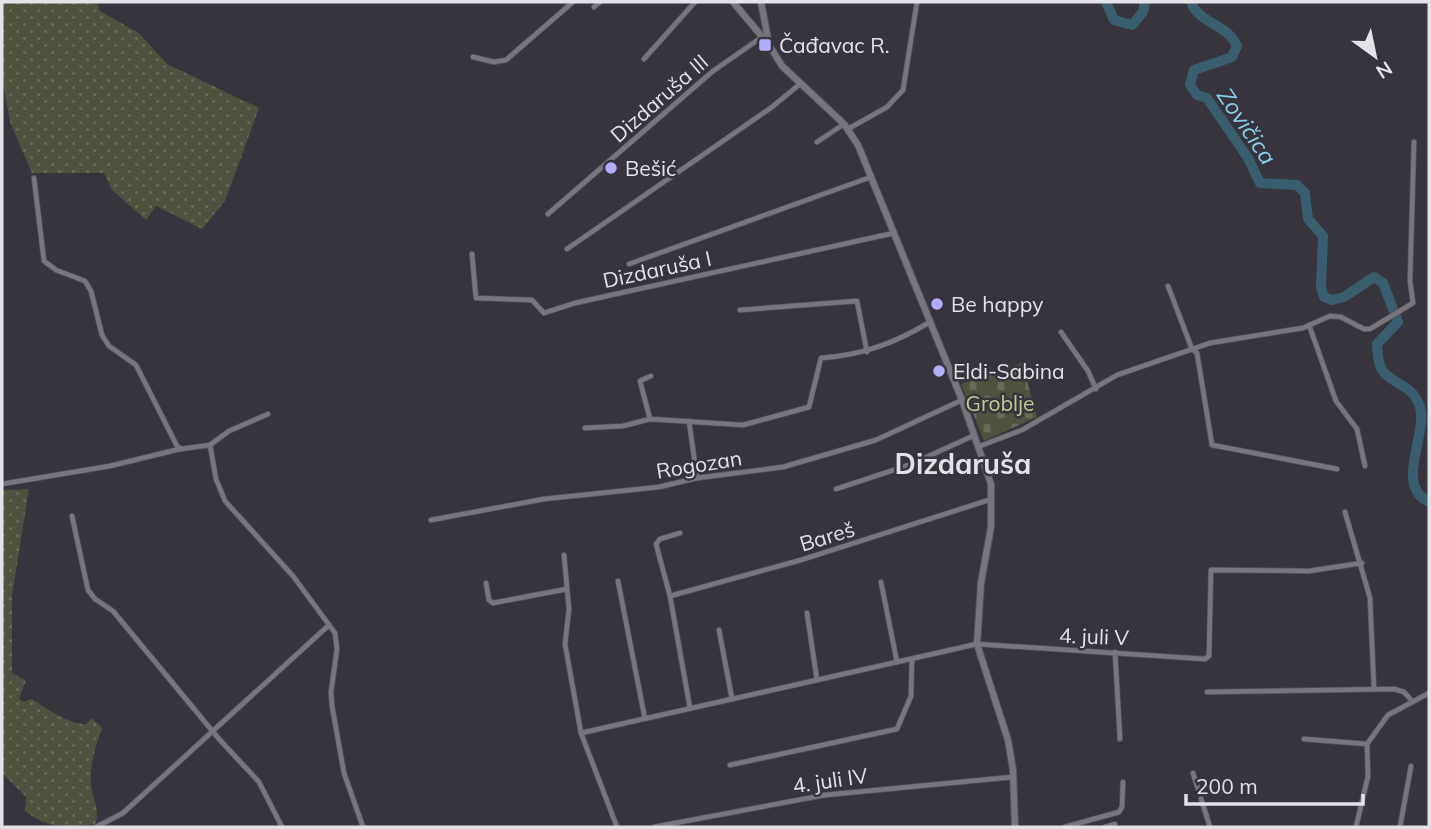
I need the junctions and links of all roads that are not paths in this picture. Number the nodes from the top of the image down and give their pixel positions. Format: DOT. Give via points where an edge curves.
graph roads {
  1 [pos="573,2"];
  2 [pos="600,2"];
  3 [pos="695,2"];
  4 [pos="733,2"];
  5 [pos="761,2"];
  6 [pos="918,2"];
  7 [pos="594,7"];
  8 [pos="762,37"];
  9 [pos="769,46"];
  10 [pos="472,57"];
  11 [pos="644,59"];
  12 [pos="800,84"];
  13 [pos="846,127"];
  14 [pos="817,142"];
  15 [pos="1414,142"];
  16 [pos="872,177"];
  17 [pos="34,178"];
  18 [pos="548,214"];
  19 [pos="895,233"];
  20 [pos="567,249"];
  21 [pos="472,254"];
  22 [pos="629,264"];
  23 [pos="1168,286"];
  24 [pos="740,310"];
  25 [pos="931,321"];
  26 [pos="1309,326"];
  27 [pos="1061,332"];
  28 [pos="1192,349"];
  29 [pos="867,352"];
  30 [pos="651,376"];
  31 [pos="1096,389"];
  32 [pos="962,400"];
  33 [pos="268,414"];
  34 [pos="650,419"];
  35 [pos="689,421"];
  36 [pos="585,428"];
  37 [pos="975,435"];
  38 [pos="210,445"];
  39 [pos="980,446"];
  40 [pos="181,449"];
  41 [pos="1365,466"];
  42 [pos="1337,469"];
  43 [pos="697,478"];
  44 [pos="2,484"];
  45 [pos="836,489"];
  46 [pos="992,499"];
  47 [pos="1345,512"];
  48 [pos="72,516"];
  49 [pos="431,520"];
  50 [pos="680,533"];
  51 [pos="564,555"];
  52 [pos="1362,563"];
  53 [pos="618,582"];
  54 [pos="880,582"];
  55 [pos="486,583"];
  56 [pos="567,589"];
  57 [pos="670,596"];
  58 [pos="807,613"];
  59 [pos="329,625"];
  60 [pos="719,630"];
  61 [pos="976,644"];
  62 [pos="1115,652"];
  63 [pos="912,659"];
  64 [pos="897,662"];
  65 [pos="817,680"];
  66 [pos="1374,688"];
  67 [pos="1207,692"];
  68 [pos="1429,693"];
  69 [pos="732,699"];
  70 [pos="1412,701"];
  71 [pos="690,708"];
  72 [pos="645,719"];
  73 [pos="214,733"];
  74 [pos="581,733"];
  75 [pos="1120,739"];
  76 [pos="1304,739"];
  77 [pos="1367,744"];
  78 [pos="730,765"];
  79 [pos="1411,765"];
  80 [pos="1193,773"];
  81 [pos="1013,777"];
  82 [pos="1122,782"];
  83 [pos="1115,824"];
  84 [pos="96,827"];
  85 [pos="282,827"];
  86 [pos="363,827"];
  87 [pos="617,827"];
  88 [pos="654,827"];
  89 [pos="1015,827"];
  90 [pos="1065,827"];
  91 [pos="1105,827"];
  92 [pos="1210,827"];
  93 [pos="1356,827"];
  94 [pos="1400,827"];
  1 -- 10 [label="street" via="506,60"];
  2 -- 7 [label="street"];
  3 -- 11 [label="street"];
  4 -- 8 [label="street"];
  5 -- 9 [label="street"];
  6 -- 13 [label="street" via="903,90 887,107"];
  8 -- 9 [label="street"];
  8 -- 18 [label="street, Dizdaruša III" via="713,71"];
  9 -- 12 [label="street"];
  12 -- 13 [label="street"];
  12 -- 20 [label="street"];
  13 -- 14 [label="street"];
  13 -- 16 [label="street"];
  15 -- 26 [label="street" via="1413,303 1370,329 1330,316"];
  16 -- 19 [label="street"];
  16 -- 22 [label="street"];
  17 -- 40 [label="street" via="44,261 85,281 102,335 136,365"];
  19 -- 21 [label="street, Dizdaruša I" via="544,313 531,300 476,298"];
  19 -- 25 [label="street"];
  23 -- 28 [label="street"];
  24 -- 29 [label="street" via="857,300"];
  25 -- 29 [label="street, Rogozan" via="900,340"];
  25 -- 32 [label="street"];
  26 -- 28 [label="street"];
  26 -- 41 [label="street" via="1336,401 1357,429"];
  27 -- 31 [label="street"];
  28 -- 31 [label="street" via="1117,375"];
  28 -- 42 [label="street" via="1197,354 1212,445"];
  29 -- 35 [label="street, Rogozan" via="821,358 809,407 743,425"];
  30 -- 34 [label="street" via="640,382"];
  31 -- 39 [label="street" via="1022,430"];
  32 -- 37 [label="street"];
  32 -- 43 [label="street, Rogozan" via="836,453 783,467"];
  33 -- 38 [label="street"];
  34 -- 35 [label="street, Rogozan"];
  34 -- 36 [label="street, Rogozan"];
  35 -- 43 [label="street"];
  37 -- 39 [label="street"];
  37 -- 45 [label="street, Bareš" via="909,465"];
  38 -- 40 [label="street"];
  38 -- 59 [label="street" via="220,491 232,511 293,576"];
  39 -- 46 [label="street"];
  40 -- 44 [label="street"];
  43 -- 49 [label="street, Rogozan"];
  46 -- 57 [label="street, Bareš"];
  46 -- 61 [label="street"];
  47 -- 52 [label="street"];
  48 -- 73 [label="street" via="88,590 113,611"];
  50 -- 57 [label="street" via="660,538 656,544"];
  51 -- 56 [label="street"];
  52 -- 62 [label="street, 4. juli V" via="1309,572 1212,569 1208,574 1209,656"];
  52 -- 66 [label="street" via="1370,598"];
  53 -- 72 [label="street"];
  54 -- 64 [label="street"];
  55 -- 56 [label="street" via="493,603"];
  56 -- 74 [label="street" via="565,644"];
  57 -- 71 [label="street"];
  58 -- 65 [label="street"];
  59 -- 73 [label="street"];
  59 -- 86 [label="street" via="337,649 332,706 344,773"];
  60 -- 69 [label="street"];
  61 -- 62 [label="street, 4. juli V"];
  61 -- 63 [label="street"];
  61 -- 81 [label="street" via="1008,741"];
  62 -- 75 [label="street"];
  63 -- 64 [label="street"];
  63 -- 78 [label="street" via="911,696 897,729"];
  64 -- 65 [label="street"];
  65 -- 69 [label="street"];
  66 -- 67 [label="street"];
  66 -- 70 [label="street" via="1399,689"];
  68 -- 70 [label="street"];
  69 -- 71 [label="street"];
  70 -- 77 [label="street" via="1388,716"];
  71 -- 72 [label="street"];
  72 -- 74 [label="street"];
  73 -- 84 [label="street" via="124,813"];
  73 -- 85 [label="street" via="259,782"];
  74 -- 87 [label="street"];
  76 -- 77 [label="street"];
  77 -- 93 [label="street" via="1368,776"];
  79 -- 94 [label="street"];
  80 -- 92 [label="street"];
  81 -- 88 [label="street, 4. juli IV" via="825,795"];
  81 -- 89 [label="street"];
  82 -- 90 [label="street" via="1119,812"];
  83 -- 91 [label="street"];
}
